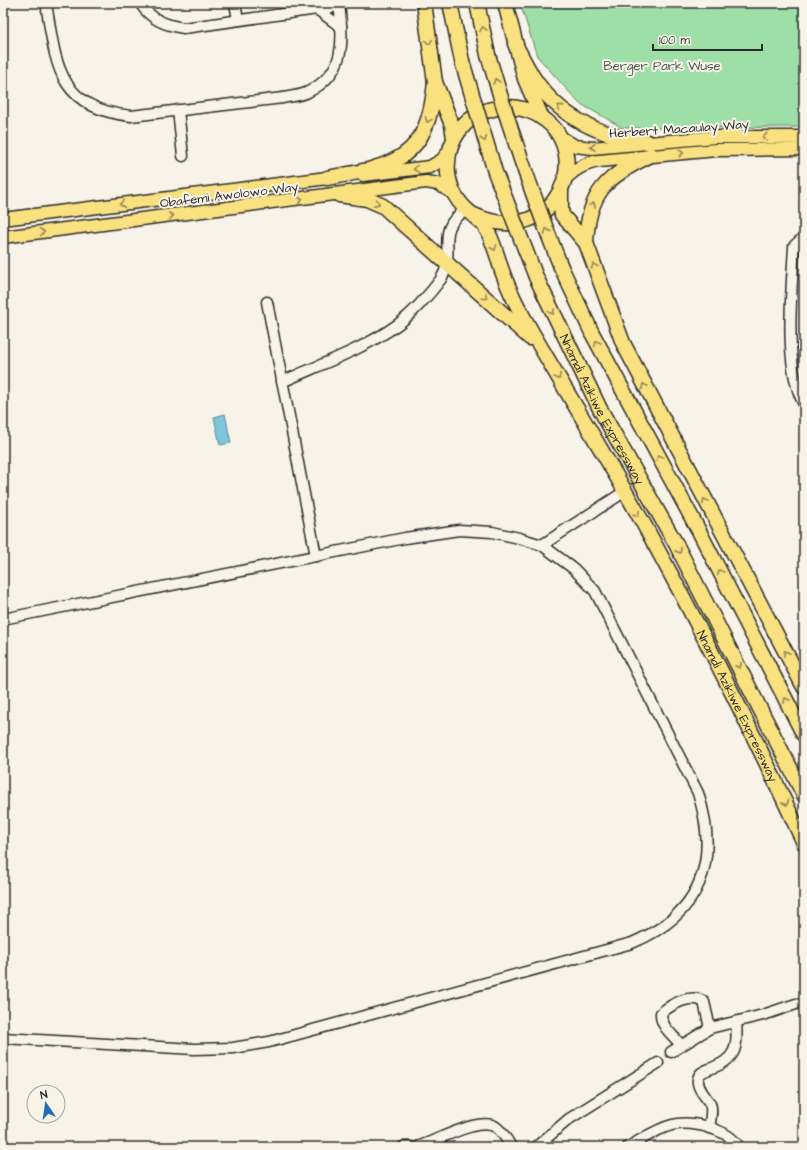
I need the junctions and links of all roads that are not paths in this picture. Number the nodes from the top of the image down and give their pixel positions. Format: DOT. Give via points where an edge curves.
graph roads {
  1 [pos="46,3"];
  2 [pos="140,3"];
  3 [pos="236,3"];
  4 [pos="424,3"];
  5 [pos="450,3"];
  6 [pos="478,3"];
  7 [pos="505,3"];
  8 [pos="339,4"];
  9 [pos="320,6"];
  10 [pos="238,20"];
  11 [pos="341,27"];
  12 [pos="515,44"];
  13 [pos="435,82"];
  14 [pos="178,110"];
  15 [pos="542,118"];
  16 [pos="559,136"];
  17 [pos="804,137"];
  18 [pos="454,138"];
  19 [pos="649,149"];
  20 [pos="804,149"];
  21 [pos="449,152"];
  22 [pos="183,156"];
  23 [pos="327,178"];
  24 [pos="563,186"];
  25 [pos="455,194"];
  26 [pos="339,195"];
  27 [pos="470,213"];
  28 [pos="3,219"];
  29 [pos="3,237"];
  30 [pos="804,237"];
  31 [pos="586,243"];
  32 [pos="448,263"];
  33 [pos="267,302"];
  34 [pos="547,359"];
  35 [pos="282,382"];
  36 [pos="804,404"];
  37 [pos="624,492"];
  38 [pos="719,529"];
  39 [pos="653,541"];
  40 [pos="542,545"];
  41 [pos="316,556"];
  42 [pos="3,619"];
  43 [pos="721,630"];
  44 [pos="756,639"];
  45 [pos="804,687"];
  46 [pos="804,734"];
  47 [pos="804,795"];
  48 [pos="804,843"];
  49 [pos="796,1004"];
  50 [pos="736,1022"];
  51 [pos="710,1028"];
  52 [pos="3,1038"];
  53 [pos="681,1045"];
  54 [pos="671,1052"];
  55 [pos="658,1063"];
  56 [pos="709,1128"];
  57 [pos="403,1147"];
  58 [pos="411,1147"];
  59 [pos="417,1147"];
  60 [pos="511,1147"];
  61 [pos="536,1147"];
  62 [pos="628,1147"];
  63 [pos="739,1147"];
  1 -- 14 [label="street" via="60,73 68,87 80,98 116,114 131,116"];
  2 -- 10 [label="street" via="145,11 166,25 184,28"];
  3 -- 10 [label="street"];
  4 -- 13 [label="highway, one-way"];
  5 -- 43 [label="highway, Nnamdi Azikiwe Expressway, one-way, bridge" via="462,61 495,172 536,277 600,409"];
  44 -- 6 [label="highway, Nnamdi Azikiwe Expressway, one-way, bridge" via="592,333 561,267 518,152 488,55"];
  7 -- 12 [label="highway"];
  8 -- 9 [label="street"];
  8 -- 11 [label="street"];
  9 -- 10 [label="street"];
  9 -- 11 [label="street"];
  11 -- 14 [label="street" via="342,45 338,63 325,80 307,93"];
  12 -- 15 [label="highway" via="525,79"];
  19 -- 12 [label="highway, one-way" via="608,135 569,115 532,76"];
  13 -- 18 [label="highway" via="452,125"];
  13 -- 23 [label="highway, one-way" via="432,112 428,123 422,135 408,151 381,167"];
  14 -- 22 [label="street"];
  15 -- 16 [label="highway"];
  15 -- 18 [label="highway" via="510,106 494,108 478,114 464,124"];
  19 -- 16 [label="main road, Herbert Macaulay Way, one-way" via="575,146"];
  16 -- 24 [label="highway" via="566,165"];
  17 -- 19 [label="main road, Herbert Macaulay Way, one-way" via="714,137"];
  18 -- 21 [label="highway"];
  19 -- 20 [label="main road, Herbert Macaulay Way, one-way"];
  19 -- 24 [label="main road, Herbert Macaulay Way" via="586,164 577,168"];
  31 -- 19 [label="highway, one-way" via="589,214 601,190 619,171"];
  21 -- 23 [label="main road, Obafemi Awolowo Way, one-way" via="430,167"];
  21 -- 25 [label="highway" via="448,173"];
  23 -- 28 [label="main road, Obafemi Awolowo Way, one-way"];
  24 -- 27 [label="highway" via="551,205 538,216 523,223 506,225 489,222"];
  24 -- 31 [label="highway" via="560,209 562,215"];
  25 -- 26 [label="main road, Obafemi Awolowo Way" via="438,184 426,182"];
  25 -- 27 [label="highway"];
  29 -- 26 [label="main road, Obafemi Awolowo Way, one-way"];
  26 -- 32 [label="highway, one-way" via="367,199 383,206"];
  27 -- 32 [label="street" via="456,216 451,225 448,234"];
  27 -- 34 [label="highway, Nnamdi Azikiwe Expressway, one-way" via="489,235 510,291"];
  30 -- 36 [label="street" via="794,246 790,329 797,390"];
  38 -- 31 [label="highway, one-way" via="623,343"];
  32 -- 34 [label="highway, one-way" via="525,333"];
  32 -- 35 [label="street" via="440,281 397,325 362,345"];
  33 -- 35 [label="street"];
  34 -- 37 [label="highway, Nnamdi Azikiwe Expressway, one-way"];
  35 -- 41 [label="street"];
  37 -- 39 [label="highway, Nnamdi Azikiwe Expressway, one-way"];
  37 -- 40 [label="street"];
  38 -- 44 [label="highway"];
  45 -- 38 [label="highway, one-way"];
  39 -- 43 [label="highway"];
  39 -- 48 [label="highway, Nnamdi Azikiwe Expressway, one-way" via="771,771"];
  40 -- 41 [label="street" via="492,532 459,530"];
  40 -- 52 [label="street" via="596,591 698,793 704,813 707,846 703,876 692,898 672,921 655,933 632,943 268,1042 233,1048 194,1049"];
  41 -- 42 [label="street"];
  43 -- 47 [label="highway, Nnamdi Azikiwe Expressway, one-way"];
  46 -- 44 [label="highway, Nnamdi Azikiwe Expressway, one-way"];
  49 -- 50 [label="street"];
  50 -- 51 [label="street"];
  50 -- 56 [label="street" via="736,1048 730,1058 699,1075 700,1089 711,1109"];
  51 -- 53 [label="street"];
  51 -- 53 [label="street" via="704,1002 698,998 689,998 667,1008 661,1013 660,1018"];
  53 -- 54 [label="street"];
  55 -- 61 [label="street" via="569,1119"];
  56 -- 62 [label="street" via="673,1125 654,1132"];
  56 -- 63 [label="street" via="722,1132"];
  57 -- 58 [label="street"];
  59 -- 60 [label="street" via="477,1125 488,1124 496,1127"];
}
